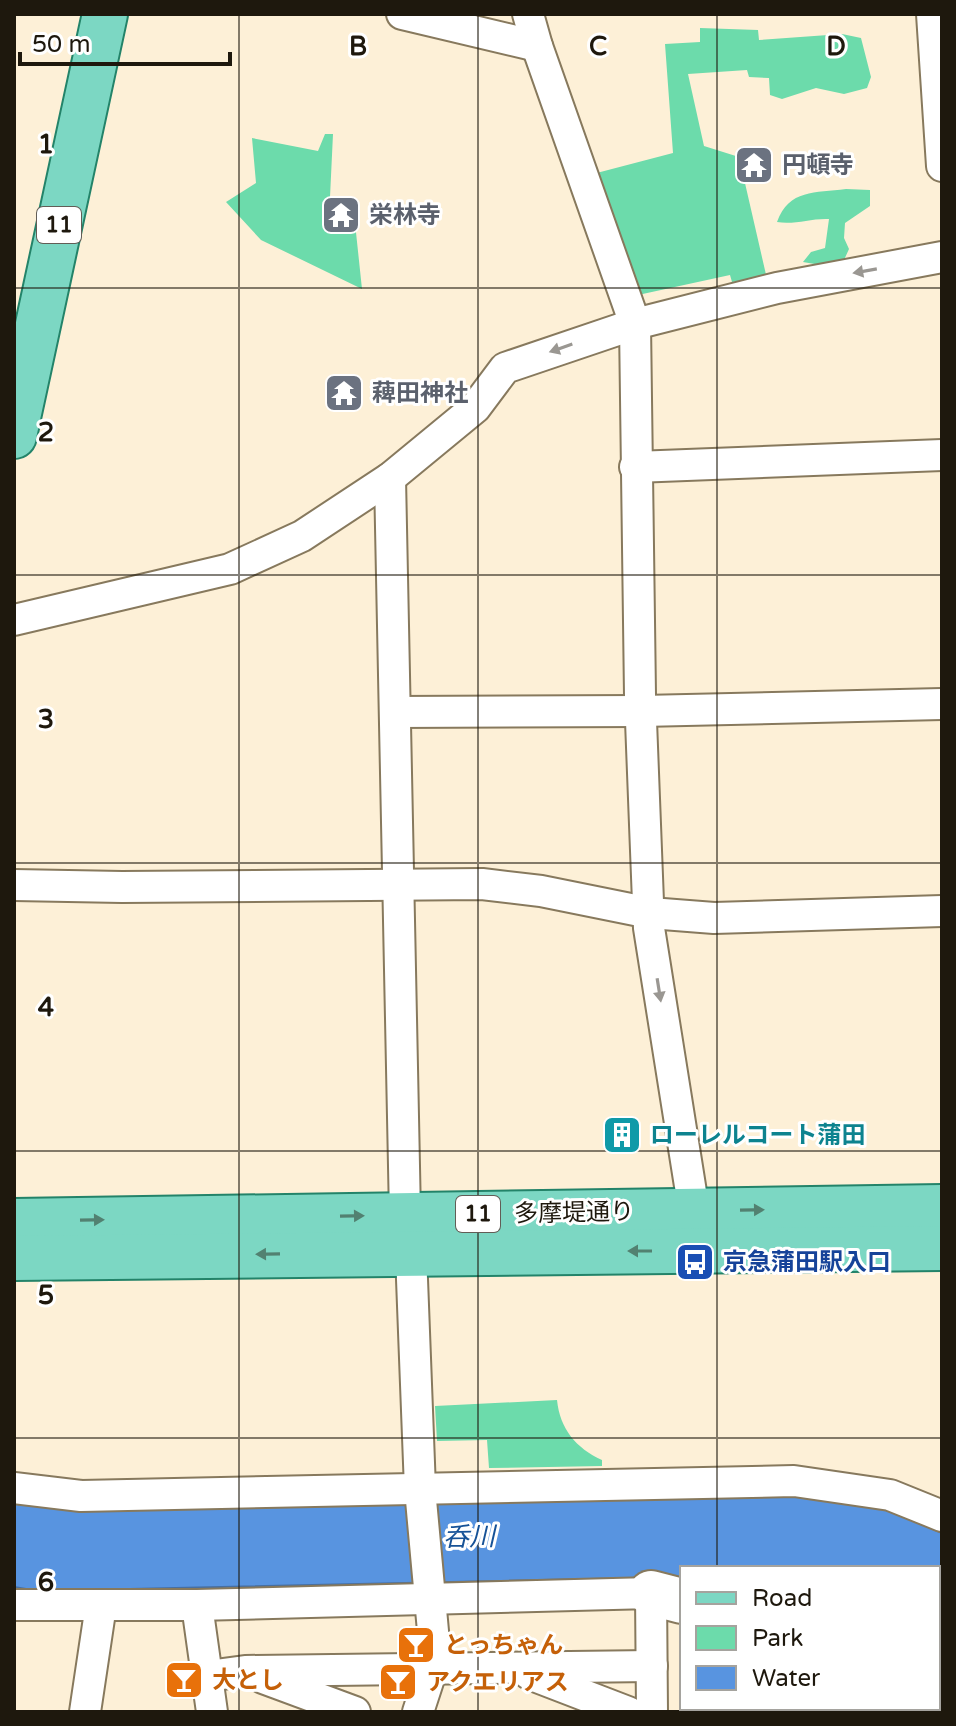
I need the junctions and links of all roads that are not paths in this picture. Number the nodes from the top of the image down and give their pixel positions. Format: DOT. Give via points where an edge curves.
graph roads {
  1 [pos="105,14"];
  2 [pos="402,14"];
  3 [pos="528,14"];
  4 [pos="932,14"];
  5 [pos="537,46"];
  6 [pos="942,166"];
  7 [pos="942,257"];
  8 [pos="635,324"];
  9 [pos="14,436"];
  10 [pos="942,455"];
  11 [pos="635,467"];
  12 [pos="390,478"];
  13 [pos="14,620"];
  14 [pos="942,704"];
  15 [pos="642,711"];
  16 [pos="395,712"];
  17 [pos="400,883"];
  18 [pos="14,885"];
  19 [pos="942,911"];
  20 [pos="650,913"];
  21 [pos="942,1207"];
  22 [pos="694,1211"];
  23 [pos="14,1221"];
  24 [pos="408,1234"];
  25 [pos="942,1248"];
  26 [pos="14,1258"];
  27 [pos="14,1488"];
  28 [pos="421,1492"];
  29 [pos="942,1516"];
  30 [pos="430,1593"];
  31 [pos="666,1597"];
  32 [pos="14,1605"];
  33 [pos="101,1605"];
  34 [pos="197,1605"];
  35 [pos="652,1666"];
  36 [pos="512,1668"];
  37 [pos="432,1669"];
  38 [pos="245,1671"];
  39 [pos="208,1676"];
  40 [pos="85,1712"];
  41 [pos="212,1712"];
  42 [pos="355,1712"];
  43 [pos="418,1712"];
  44 [pos="628,1712"];
  45 [pos="652,1712"];
  1 -- 9 [label="main road, 11"];
  2 -- 5 [label="street"];
  3 -- 5 [label="street"];
  4 -- 6 [label="street"];
  5 -- 8 [label="street"];
  7 -- 8 [label="street, one-way" via="805,281"];
  8 -- 11 [label="street"];
  8 -- 12 [label="street, one-way" via="505,368 475,408"];
  10 -- 11 [label="street"];
  11 -- 15 [label="street"];
  12 -- 13 [label="street" via="302,536 230,569"];
  12 -- 16 [label="street"];
  14 -- 15 [label="street"];
  15 -- 16 [label="street"];
  15 -- 20 [label="street"];
  16 -- 17 [label="street"];
  17 -- 18 [label="street"];
  17 -- 20 [label="street" via="512,887"];
  17 -- 24 [label="street"];
  19 -- 20 [label="street" via="714,918"];
  20 -- 22 [label="street, one-way"];
  22 -- 21 [label="main road, 多摩堤通り / 11, one-way"];
  22 -- 24 [label="main road, 多摩堤通り / 11"];
  23 -- 24 [label="main road, 多摩堤通り / 11, one-way"];
  25 -- 24 [label="main road, 多摩堤通り / 11, one-way"];
  24 -- 26 [label="main road, 多摩堤通り / 11, one-way"];
  24 -- 28 [label="street"];
  27 -- 28 [label="street" via="81,1496"];
  28 -- 29 [label="street" via="794,1481 890,1495"];
  28 -- 30 [label="street"];
  30 -- 31 [label="street"];
  30 -- 34 [label="street"];
  30 -- 37 [label="street"];
  31 -- 35 [label="street"];
  32 -- 33 [label="street"];
  33 -- 34 [label="street"];
  33 -- 40 [label="street"];
  34 -- 39 [label="street"];
  35 -- 36 [label="street"];
  35 -- 45 [label="street"];
  36 -- 37 [label="street"];
  36 -- 44 [label="street"];
  37 -- 38 [label="street"];
  37 -- 43 [label="street"];
  38 -- 39 [label="street"];
  38 -- 42 [label="street"];
  39 -- 41 [label="street"];
}
